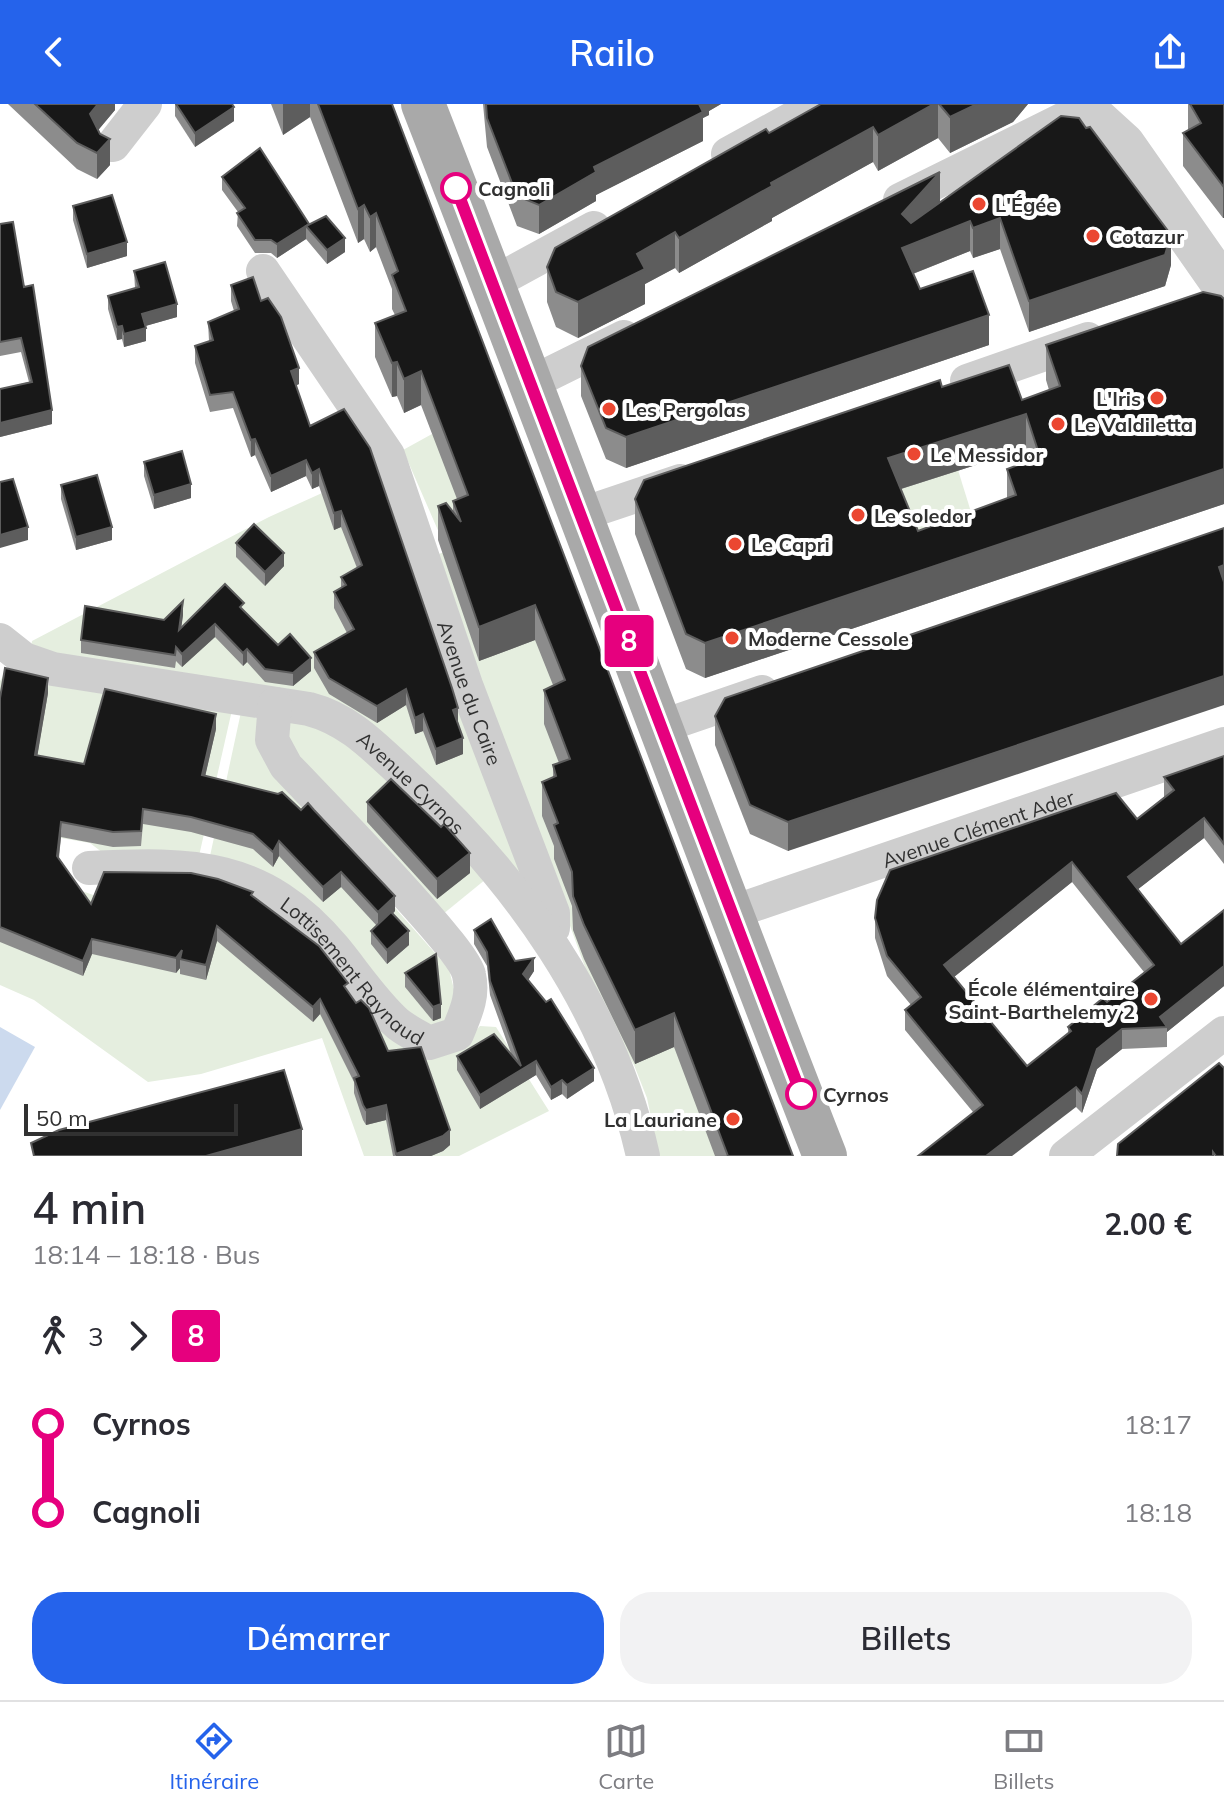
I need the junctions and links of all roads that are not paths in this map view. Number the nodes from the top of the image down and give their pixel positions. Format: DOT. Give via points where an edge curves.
graph roads {
  1 [pos="145,104"];
  2 [pos="423,104"];
  3 [pos="819,104"];
  4 [pos="1082,106"];
  5 [pos="113,145"];
  6 [pos="698,170"];
  7 [pos="617,215"];
  8 [pos="871,215"];
  9 [pos="263,271"];
  10 [pos="493,283"];
  11 [pos="1216,293"];
  12 [pos="659,319"];
  13 [pos="1111,331"];
  14 [pos="531,383"];
  15 [pos="932,393"];
  16 [pos="708,471"];
  17 [pos="582,514"];
  18 [pos="0,640"];
  19 [pos="785,684"];
  20 [pos="275,704"];
  21 [pos="660,727"];
  22 [pos="1224,744"];
  23 [pos="89,868"];
  24 [pos="730,913"];
  25 [pos="545,936"];
  26 [pos="1224,1033"];
  27 [pos="643,1156"];
  28 [pos="825,1156"];
  29 [pos="1066,1156"];
  1 -- 5 [label="street"];
  2 -- 10 [label="main road"];
  3 -- 6 [label="street"];
  4 -- 8 [label="street"];
  4 -- 11 [label="street" via="1124,144"];
  7 -- 10 [label="street"];
  9 -- 25 [label="street, Avenue du Caire" via="384,448 553,913 553,928"];
  10 -- 14 [label="main road"];
  12 -- 14 [label="street"];
  13 -- 15 [label="street"];
  14 -- 17 [label="main road"];
  16 -- 17 [label="street"];
  17 -- 21 [label="main road"];
  18 -- 20 [label="street, Avenue Cyrnos" via="24,659 53,669"];
  19 -- 21 [label="street"];
  20 -- 23 [label="street, Lottisement Raynaud" via="272,740 286,766 469,971 471,998 457,1034 429,1043 397,1023 298,910 259,885 215,871"];
  20 -- 25 [label="street, Avenue Cyrnos" via="325,713 356,730 481,849"];
  21 -- 24 [label="main road"];
  22 -- 24 [label="street, Avenue Clément Ader"];
  24 -- 28 [label="main road"];
  25 -- 27 [label="street, Avenue Cyrnos" via="614,1057 632,1104"];
  26 -- 29 [label="street"];
}
